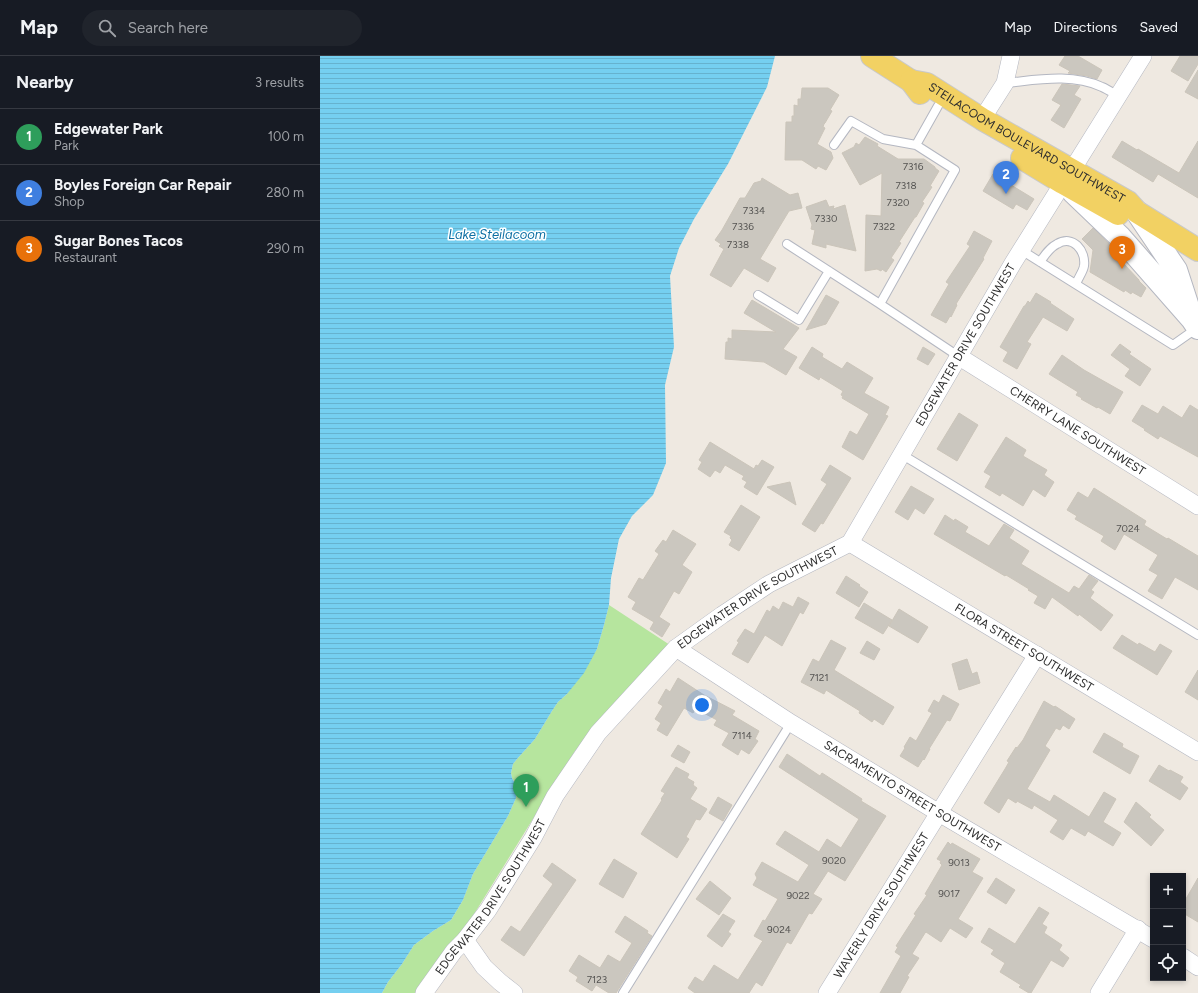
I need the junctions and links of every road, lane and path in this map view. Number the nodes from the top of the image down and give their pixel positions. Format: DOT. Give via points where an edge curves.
graph roads {
  1 [pos="872,56"];
  2 [pos="1011,56"];
  3 [pos="1143,56"];
  4 [pos="911,81"];
  5 [pos="1005,83"];
  6 [pos="1118,96"];
  7 [pos="938,106"];
  8 [pos="982,119"];
  9 [pos="834,145"];
  10 [pos="916,145"];
  11 [pos="1067,176"];
  12 [pos="1137,212"];
  13 [pos="787,244"];
  14 [pos="1021,250"];
  15 [pos="1198,250"];
  16 [pos="1040,262"];
  17 [pos="829,271"];
  18 [pos="1076,284"];
  19 [pos="758,295"];
  20 [pos="880,304"];
  21 [pos="1196,324"];
  22 [pos="958,356"];
  23 [pos="901,454"];
  24 [pos="1198,506"];
  25 [pos="850,543"];
  26 [pos="1198,635"];
  27 [pos="676,648"];
  28 [pos="1037,655"];
  29 [pos="791,723"];
  30 [pos="1198,752"];
  31 [pos="939,813"];
  32 [pos="1138,929"];
  33 [pos="1150,937"];
  34 [pos="465,940"];
  35 [pos="1186,959"];
  36 [pos="1198,967"];
  37 [pos="424,993"];
  38 [pos="514,993"];
  39 [pos="623,993"];
  40 [pos="827,993"];
  41 [pos="1099,993"];
  1 -- 4 [label="main road, STEILACOOM BOULEVARD SOUTHWEST"];
  2 -- 5 [label="street"];
  3 -- 6 [label="street, EDGEWATER DRIVE SOUTHWEST"];
  4 -- 7 [label="main road, STEILACOOM BOULEVARD SOUTHWEST" via="921,94"];
  4 -- 8 [label="main road, STEILACOOM BOULEVARD SOUTHWEST" via="927,84"];
  5 -- 6 [label="lane" via="1065,78 1101,86"];
  5 -- 8 [label="street"];
  6 -- 11 [label="street, EDGEWATER DRIVE SOUTHWEST"];
  7 -- 10 [label="lane"];
  7 -- 11 [label="main road, STEILACOOM BOULEVARD SOUTHWEST" via="972,128"];
  8 -- 11 [label="main road, STEILACOOM BOULEVARD SOUTHWEST"];
  9 -- 10 [label="lane" via="851,121 883,139"];
  10 -- 20 [label="lane" via="955,170"];
  11 -- 12 [label="main road, STEILACOOM BOULEVARD SOUTHWEST" via="1128,202"];
  11 -- 14 [label="street, EDGEWATER DRIVE SOUTHWEST"];
  11 -- 21 [label="main road, STEILACOOM BOULEVARD SOUTHWEST"];
  12 -- 15 [label="main road"];
  12 -- 21 [label="main road, STEILACOOM BOULEVARD SOUTHWEST" via="1176,270"];
  13 -- 17 [label="lane"];
  14 -- 16 [label="lane"];
  14 -- 22 [label="street, EDGEWATER DRIVE SOUTHWEST"];
  16 -- 18 [label="lane"];
  16 -- 18 [label="lane" via="1050,249 1061,242 1075,244 1082,252 1084,264"];
  17 -- 19 [label="lane" via="799,320"];
  17 -- 20 [label="lane"];
  18 -- 21 [label="lane" via="1173,345"];
  20 -- 22 [label="lane"];
  22 -- 23 [label="street, EDGEWATER DRIVE SOUTHWEST"];
  22 -- 24 [label="street, CHERRY LANE SOUTHWEST"];
  23 -- 25 [label="street, EDGEWATER DRIVE SOUTHWEST"];
  23 -- 26 [label="lane"];
  25 -- 27 [label="street, EDGEWATER DRIVE SOUTHWEST" via="769,584"];
  25 -- 28 [label="street, FLORA STREET SOUTHWEST"];
  27 -- 29 [label="street, SACRAMENTO STREET SOUTHWEST"];
  27 -- 34 [label="street, EDGEWATER DRIVE SOUTHWEST" via="589,745 488,910"];
  28 -- 30 [label="street, FLORA STREET SOUTHWEST"];
  28 -- 31 [label="street, WAVERLY DRIVE SOUTHWEST"];
  29 -- 31 [label="street, SACRAMENTO STREET SOUTHWEST"];
  29 -- 39 [label="lane"];
  31 -- 32 [label="street, SACRAMENTO STREET SOUTHWEST"];
  31 -- 40 [label="street, WAVERLY DRIVE SOUTHWEST"];
  32 -- 33 [label="street, SACRAMENTO STREET SOUTHWEST"];
  32 -- 41 [label="street"];
  34 -- 37 [label="street, EDGEWATER DRIVE SOUTHWEST"];
  34 -- 38 [label="street" via="484,967"];
  35 -- 36 [label="street"];
}
